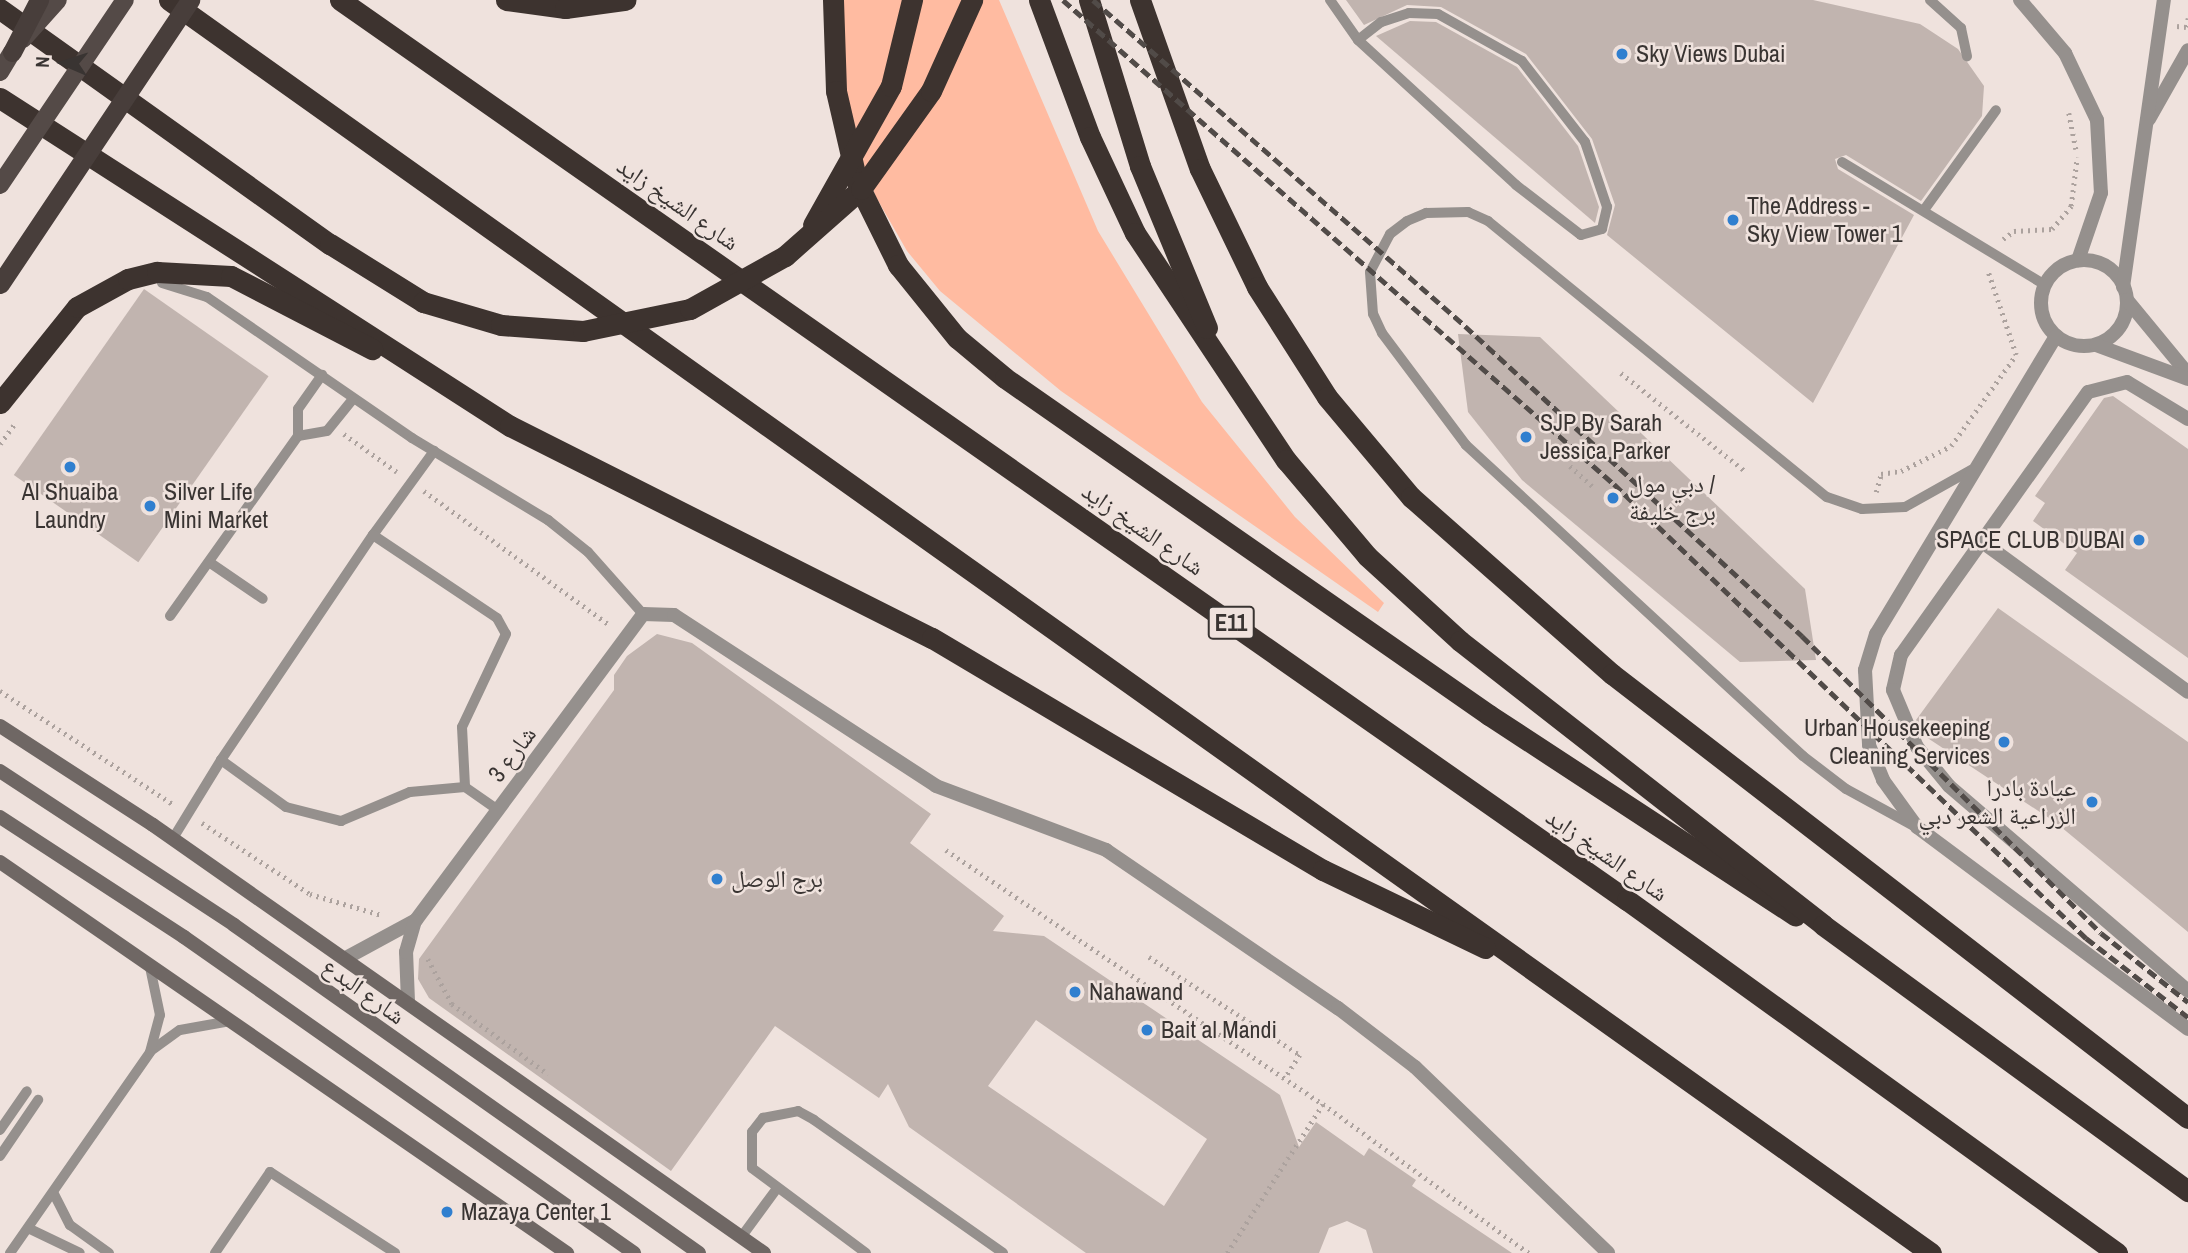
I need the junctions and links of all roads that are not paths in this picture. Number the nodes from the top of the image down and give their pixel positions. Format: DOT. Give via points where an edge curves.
graph roads {
  1 [pos="39,0"];
  2 [pos="58,0"];
  3 [pos="125,0"];
  4 [pos="169,0"];
  5 [pos="190,0"];
  6 [pos="340,0"];
  7 [pos="506,0"];
  8 [pos="833,0"];
  9 [pos="912,0"];
  10 [pos="972,0"];
  11 [pos="1039,0"];
  12 [pos="1089,0"];
  13 [pos="1140,0"];
  14 [pos="1330,0"];
  15 [pos="1930,0"];
  16 [pos="2020,0"];
  17 [pos="2164,0"];
  18 [pos="624,1"];
  19 [pos="0,9"];
  20 [pos="1358,40"];
  21 [pos="2188,50"];
  22 [pos="12,52"];
  23 [pos="1967,56"];
  24 [pos="0,72"];
  25 [pos="0,98"];
  26 [pos="1996,110"];
  27 [pos="2139,143"];
  28 [pos="1842,162"];
  29 [pos="0,185"];
  30 [pos="1924,210"];
  31 [pos="806,239"];
  32 [pos="2078,260"];
  33 [pos="162,283"];
  34 [pos="0,284"];
  35 [pos="2045,285"];
  36 [pos="2125,293"];
  37 [pos="2056,336"];
  38 [pos="2096,345"];
  39 [pos="403,361"];
  40 [pos="1224,366"];
  41 [pos="322,375"];
  42 [pos="2188,376"];
  43 [pos="353,399"];
  44 [pos="0,403"];
  45 [pos="2188,419"];
  46 [pos="298,436"];
  47 [pos="434,451"];
  48 [pos="1975,467"];
  49 [pos="373,535"];
  50 [pos="1981,541"];
  51 [pos="208,562"];
  52 [pos="263,599"];
  53 [pos="643,614"];
  54 [pos="170,616"];
  55 [pos="2188,692"];
  56 [pos="0,726"];
  57 [pos="221,760"];
  58 [pos="0,771"];
  59 [pos="465,787"];
  60 [pos="498,810"];
  61 [pos="0,817"];
  62 [pos="1917,827"];
  63 [pos="172,840"];
  64 [pos="0,862"];
  65 [pos="416,919"];
  66 [pos="1823,925"];
  67 [pos="346,958"];
  68 [pos="147,961"];
  69 [pos="1538,973"];
  70 [pos="2188,991"];
  71 [pos="408,1002"];
  72 [pos="235,1021"];
  73 [pos="2188,1029"];
  74 [pos="150,1052"];
  75 [pos="27,1091"];
  76 [pos="38,1100"];
  77 [pos="2188,1118"];
  78 [pos="0,1130"];
  79 [pos="0,1156"];
  80 [pos="775,1191"];
  81 [pos="2188,1191"];
  82 [pos="54,1194"];
  83 [pos="30,1230"];
  84 [pos="742,1236"];
  85 [pos="10,1253"];
  86 [pos="80,1253"];
  87 [pos="109,1253"];
  88 [pos="215,1253"];
  89 [pos="394,1253"];
  90 [pos="567,1253"];
  91 [pos="634,1253"];
  92 [pos="699,1253"];
  93 [pos="764,1253"];
  94 [pos="866,1253"];
  95 [pos="1003,1253"];
  96 [pos="1608,1253"];
  97 [pos="1931,1253"];
  98 [pos="2117,1253"];
  1 -- 22 [label="highway, bridge"];
  2 -- 22 [label="main road, bridge"];
  3 -- 29 [label="main road, bridge"];
  4 -- 69 [label="highway"];
  5 -- 34 [label="highway, bridge"];
  6 -- 98 [label="highway, شارع الشيخ زايد / E11" via="1626,900"];
  7 -- 18 [label="highway" via="565,8"];
  8 -- 66 [label="highway" via="838,101 857,182 898,265 957,338 1004,378 1489,715 1765,899"];
  9 -- 31 [label="highway, bridge" via="887,96"];
  10 -- 31 [label="highway, bridge" via="913,122 861,189"];
  11 -- 40 [label="highway" via="1110,186 1163,278"];
  12 -- 40 [label="highway" via="1140,166"];
  13 -- 77 [label="highway" via="1200,169 1257,287 1327,397 1411,497 1612,674"];
  14 -- 20 [label="lane"];
  15 -- 23 [label="lane" via="1961,29"];
  16 -- 32 [label="street" via="2065,54 2097,120 2101,193"];
  17 -- 27 [label="street"];
  19 -- 31 [label="highway, bridge" via="398,290 449,312 501,325 569,331 637,324 690,309 739,286"];
  20 -- 20 [label="lane" via="1571,229 1592,235 1602,229 1607,206 1585,142 1522,61 1438,14 1381,22"];
  21 -- 27 [label="street" via="2161,89"];
  22 -- 24 [label="main road"];
  25 -- 39 [label="highway" via="202,222"];
  26 -- 30 [label="lane"];
  27 -- 36 [label="street"];
  28 -- 30 [label="lane"];
  30 -- 35 [label="lane"];
  32 -- 35 [label="street"];
  32 -- 36 [label="street" via="2097,262"];
  33 -- 41 [label="lane" via="206,298"];
  35 -- 37 [label="street" via="2041,312"];
  36 -- 38 [label="street" via="2119,328"];
  36 -- 42 [label="street"];
  37 -- 38 [label="street"];
  37 -- 48 [label="street"];
  38 -- 42 [label="street"];
  39 -- 44 [label="highway" via="332,333 230,276 170,271 128,279 77,307"];
  39 -- 69 [label="highway" via="565,457 1010,680 1323,870"];
  40 -- 66 [label="highway" via="1318,499 1412,600"];
  41 -- 43 [label="lane"];
  41 -- 46 [label="lane" via="298,409"];
  43 -- 46 [label="lane" via="333,426 320,435"];
  43 -- 47 [label="lane"];
  45 -- 50 [label="street" via="2141,386 2100,385 2078,403"];
  46 -- 51 [label="lane"];
  47 -- 49 [label="lane"];
  47 -- 53 [label="lane" via="573,540"];
  48 -- 62 [label="street" via="1896,593 1865,670 1869,745 1883,780"];
  48 -- 62 [label="lane" via="1929,498 1880,510 1844,505 1812,488 1488,221 1468,212 1426,213 1390,234 1370,272 1373,314 1420,392 1466,445 1803,756 1846,789"];
  49 -- 57 [label="lane"];
  49 -- 59 [label="lane" via="497,618 506,634 462,727"];
  50 -- 55 [label="street"];
  50 -- 70 [label="street" via="1901,655 1896,708 1949,786"];
  51 -- 52 [label="lane"];
  51 -- 54 [label="lane"];
  53 -- 60 [label="street, شارع 3"];
  53 -- 96 [label="street" via="677,617 936,786 1106,850 1377,1036"];
  56 -- 63 [label="main road"];
  57 -- 59 [label="lane" via="286,807 341,821 410,792"];
  57 -- 63 [label="lane"];
  58 -- 92 [label="main road, شارع البدع" via="234,925"];
  59 -- 60 [label="lane"];
  60 -- 65 [label="street, شارع 3"];
  61 -- 91 [label="main road" via="184,937"];
  62 -- 73 [label="street"];
  63 -- 67 [label="main road"];
  64 -- 68 [label="main road"];
  65 -- 67 [label="street, شارع 3"];
  65 -- 71 [label="street, شارع 3" via="406,952"];
  66 -- 81 [label="highway"];
  67 -- 71 [label="main road"];
  68 -- 72 [label="main road"];
  68 -- 74 [label="lane" via="159,996"];
  69 -- 97 [label="highway"];
  71 -- 84 [label="main road"];
  72 -- 74 [label="lane" via="180,1030"];
  72 -- 90 [label="main road"];
  74 -- 82 [label="lane"];
  75 -- 78 [label="lane"];
  76 -- 79 [label="lane"];
  80 -- 84 [label="lane"];
  80 -- 94 [label="lane"];
  80 -- 95 [label="lane" via="752,1168 751,1132 772,1114 798,1111"];
  82 -- 83 [label="lane"];
  82 -- 87 [label="lane" via="70,1225"];
  83 -- 85 [label="lane"];
  83 -- 86 [label="lane"];
  84 -- 93 [label="main road"];
  88 -- 89 [label="lane" via="270,1172"];
}
